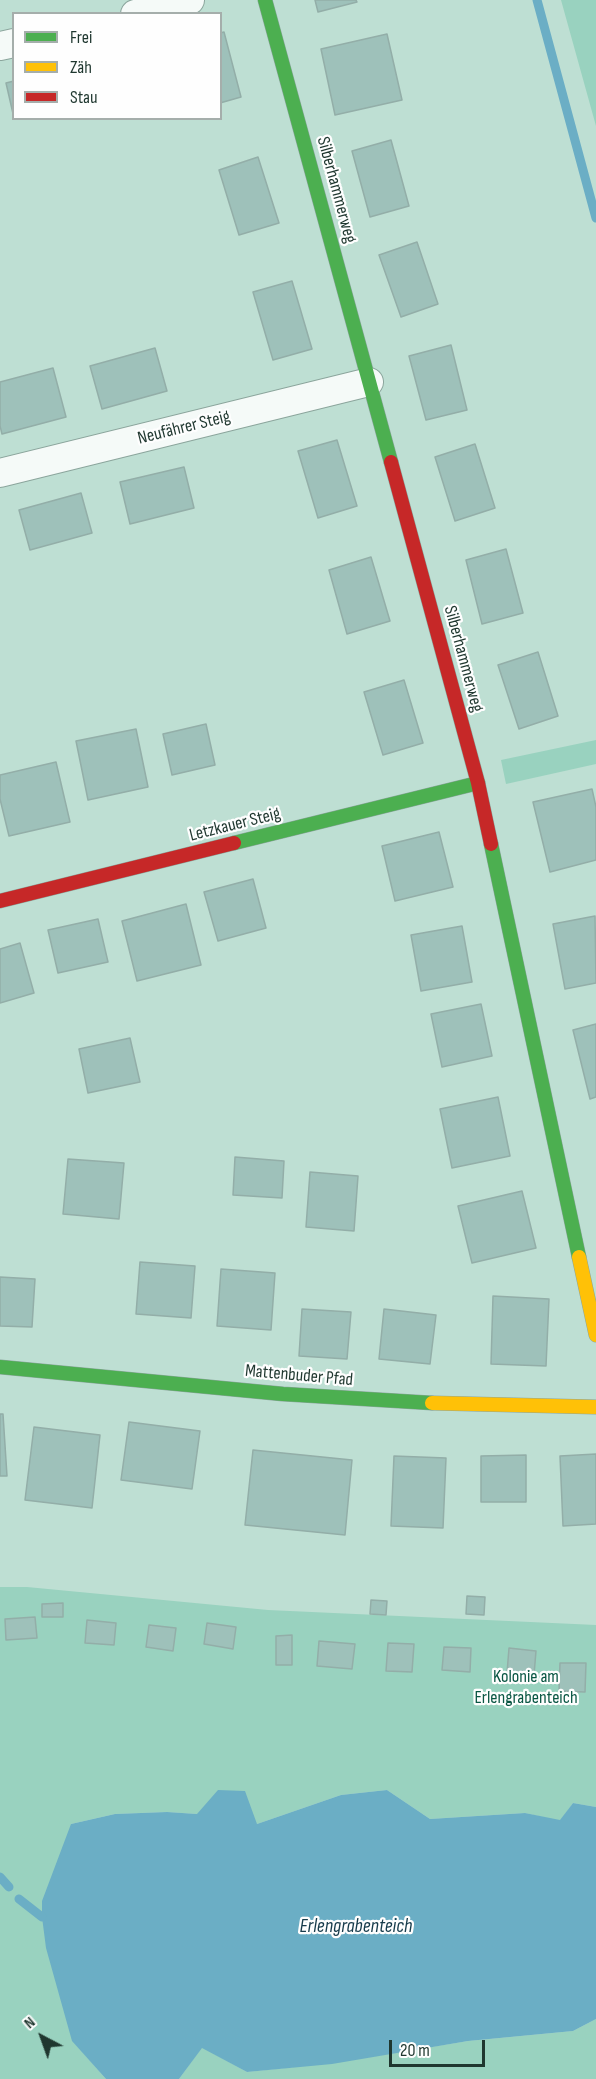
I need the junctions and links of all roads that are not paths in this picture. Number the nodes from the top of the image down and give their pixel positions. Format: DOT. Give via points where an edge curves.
graph roads {
  1 [pos="190,0"];
  2 [pos="265,0"];
  3 [pos="143,12"];
  4 [pos="369,382"];
  5 [pos="0,473"];
  6 [pos="478,783"];
  7 [pos="0,901"];
  8 [pos="596,1335"];
  9 [pos="0,1367"];
  10 [pos="596,1407"];
  1 -- 3 [label="street"];
  2 -- 4 [label="street, Silberhammerweg"];
  4 -- 5 [label="street, Neufährer Steig"];
  4 -- 6 [label="street, Silberhammerweg"];
  6 -- 7 [label="street, Letzkauer Steig"];
  6 -- 8 [label="street, Silberhammerweg"];
  9 -- 10 [label="street, Mattenbuder Pfad" via="322,1397 486,1406"];
}
